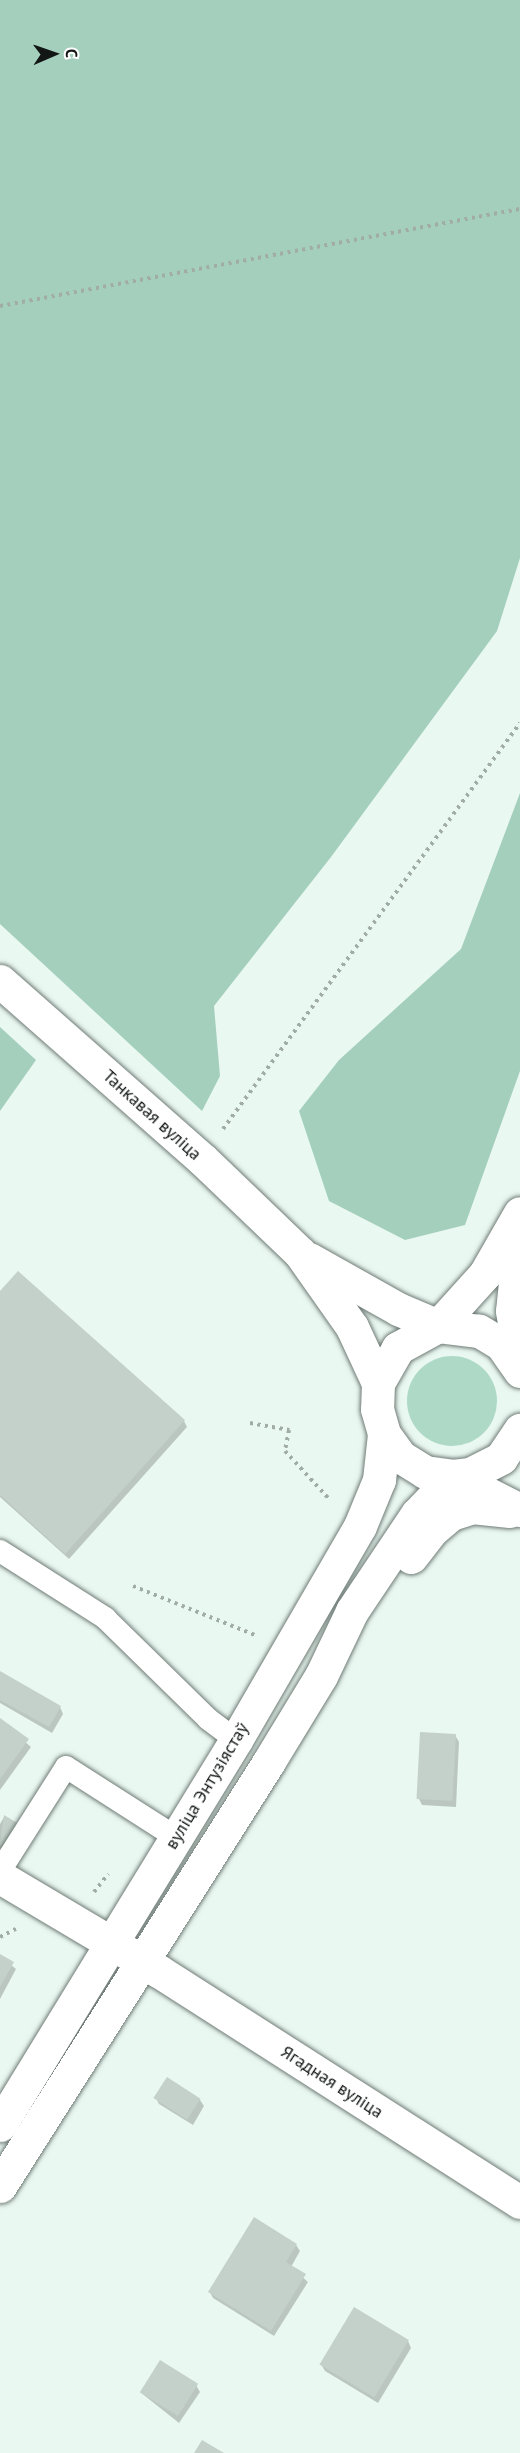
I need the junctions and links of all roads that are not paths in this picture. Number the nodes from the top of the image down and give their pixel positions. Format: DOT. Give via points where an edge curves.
graph roads {
  1 [pos="0,981"];
  2 [pos="520,1213"];
  3 [pos="520,1234"];
  4 [pos="300,1253"];
  5 [pos="438,1326"];
  6 [pos="520,1358"];
  7 [pos="520,1371"];
  8 [pos="378,1383"];
  9 [pos="520,1430"];
  10 [pos="384,1434"];
  11 [pos="453,1476"];
  12 [pos="520,1512"];
  13 [pos="0,1551"];
  14 [pos="321,1676"];
  15 [pos="236,1740"];
  16 [pos="268,1763"];
  17 [pos="177,1838"];
  18 [pos="0,1871"];
  19 [pos="0,1877"];
  20 [pos="113,1943"];
  21 [pos="143,1962"];
  22 [pos="0,2125"];
  23 [pos="0,2186"];
  24 [pos="520,2202"];
  1 -- 4 [label="street, Танкавая вуліца" via="202,1159"];
  2 -- 5 [label="street" via="484,1274"];
  3 -- 6 [label="street" via="513,1311"];
  4 -- 5 [label="street, Танкавая вуліца" via="398,1309"];
  4 -- 8 [label="street, Танкавая вуліца" via="352,1327"];
  5 -- 7 [label="street, Танкавая вуліца" via="479,1331 501,1344"];
  5 -- 8 [label="street" via="398,1348"];
  8 -- 10 [label="street" via="377,1409"];
  9 -- 11 [label="street" via="501,1458 470,1474"];
  10 -- 11 [label="street" via="409,1462 425,1472"];
  10 -- 15 [label="street, вуліца Энтузіястаў" via="379,1480 360,1526"];
  11 -- 12 [label="street"];
  11 -- 14 [label="street, вуліца Энтузіястаў" via="417,1514 352,1611"];
  12 -- 14 [label="street, вуліца Энтузіястаў" via="472,1507 451,1514 432,1530"];
  13 -- 15 [label="lane" via="105,1618 208,1719"];
  14 -- 16 [label="street, вуліца Энтузіястаў"];
  15 -- 16 [label="street"];
  15 -- 17 [label="street, вуліца Энтузіястаў"];
  16 -- 21 [label="street, вуліца Энтузіястаў"];
  17 -- 18 [label="lane" via="66,1767"];
  17 -- 20 [label="street, вуліца Энтузіястаў"];
  19 -- 20 [label="street, Ягадная вуліца"];
  20 -- 21 [label="street, Ягадная вуліца"];
  20 -- 22 [label="street, вуліца Энтузіястаў"];
  21 -- 23 [label="street, вуліца Энтузіястаў"];
  21 -- 24 [label="street, Ягадная вуліца"];
}
